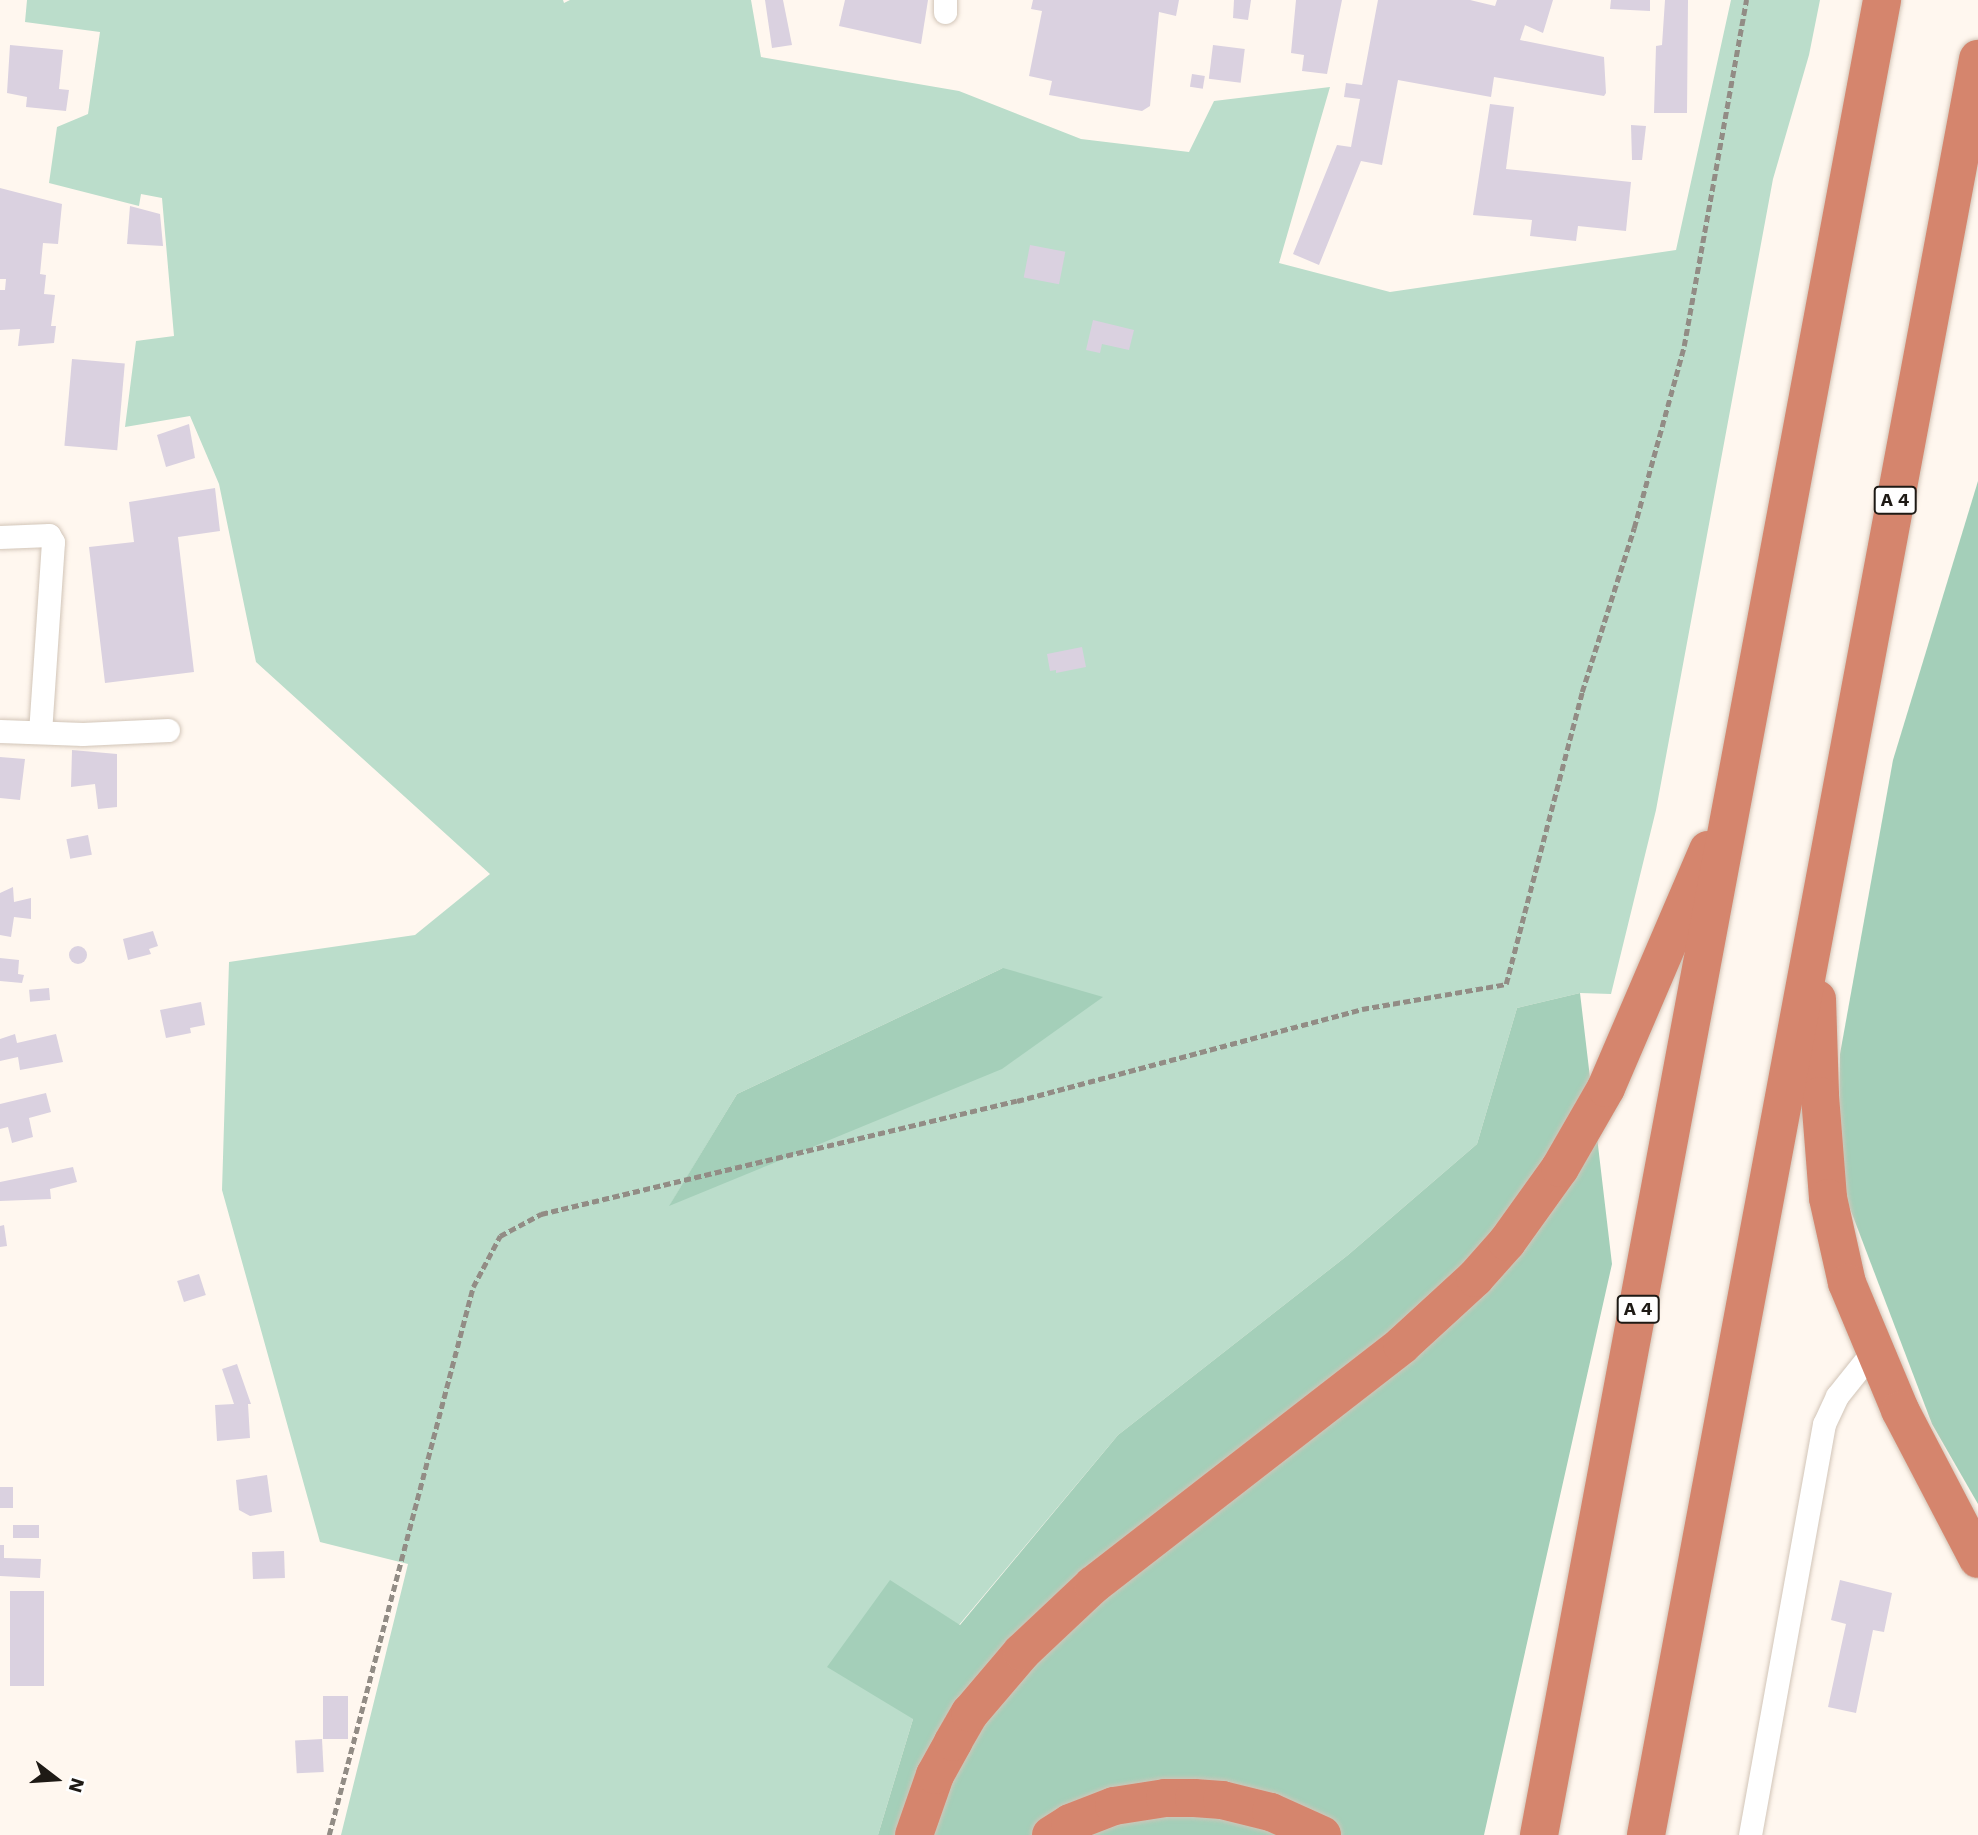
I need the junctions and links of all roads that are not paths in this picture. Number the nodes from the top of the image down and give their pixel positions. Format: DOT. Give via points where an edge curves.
graph roads {
  1 [pos="1882,0"];
  2 [pos="1976,68"];
  3 [pos="0,537"];
  4 [pos="168,730"];
  5 [pos="0,731"];
  6 [pos="40,733"];
  7 [pos="1737,784"];
  8 [pos="1815,923"];
  9 [pos="1873,1351"];
  10 [pos="1978,1559"];
  11 [pos="914,1835"];
  12 [pos="1051,1835"];
  13 [pos="1322,1835"];
  14 [pos="1539,1835"];
  15 [pos="1646,1835"];
  16 [pos="1750,1835"];
  1 -- 7 [label="highway, A 4"];
  2 -- 8 [label="highway, A 4"];
  3 -- 6 [label="lane" via="49,535 53,542"];
  4 -- 6 [label="lane"];
  5 -- 6 [label="lane"];
  7 -- 11 [label="highway" via="1627,1044 1585,1126 1536,1206 1475,1278 1412,1337 1093,1585 1022,1652 970,1713 935,1775"];
  7 -- 14 [label="highway, A 4"];
  8 -- 9 [label="highway" via="1828,1198 1847,1283"];
  8 -- 15 [label="highway, A 4"];
  9 -- 10 [label="highway"];
  9 -- 16 [label="lane" via="1837,1396 1824,1424"];
  12 -- 13 [label="highway" via="1103,1810 1165,1798 1247,1805 1297,1821"];
}
